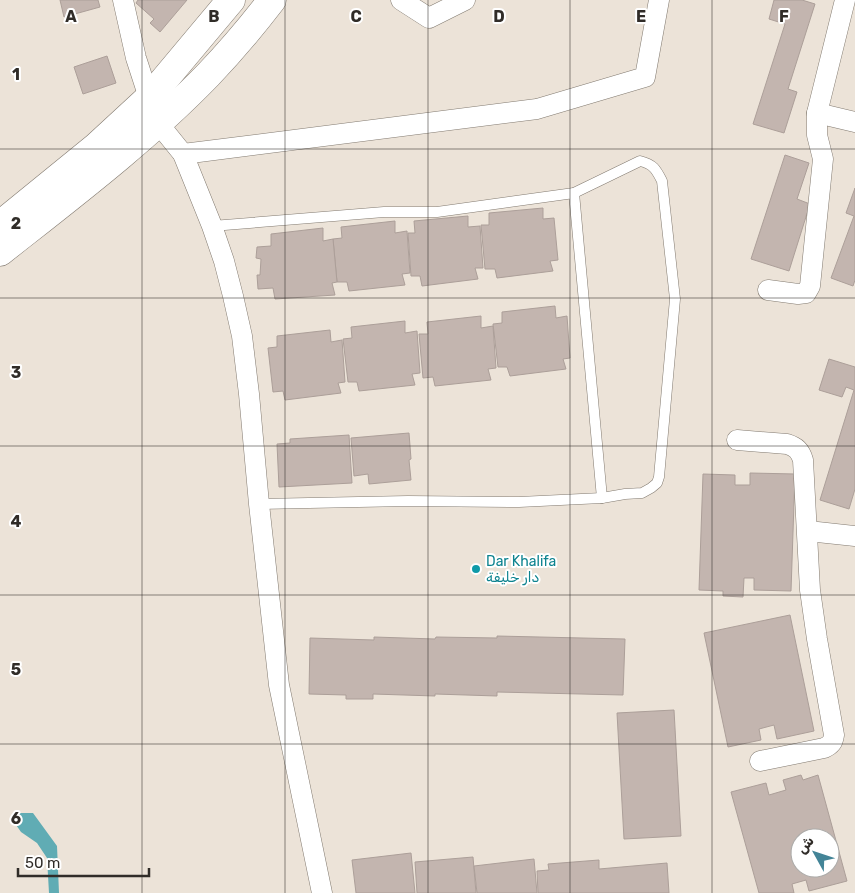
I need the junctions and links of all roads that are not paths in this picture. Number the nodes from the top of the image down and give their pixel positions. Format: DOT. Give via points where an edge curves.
graph roads {
  1 [pos="123,0"];
  2 [pos="231,0"];
  3 [pos="272,0"];
  4 [pos="401,0"];
  5 [pos="465,0"];
  6 [pos="659,0"];
  7 [pos="845,0"];
  8 [pos="154,110"];
  9 [pos="817,113"];
  10 [pos="855,122"];
  11 [pos="183,154"];
  12 [pos="574,193"];
  13 [pos="0,224"];
  14 [pos="212,226"];
  15 [pos="0,252"];
  16 [pos="768,290"];
  17 [pos="737,440"];
  18 [pos="602,498"];
  19 [pos="259,504"];
  20 [pos="808,531"];
  21 [pos="855,536"];
  22 [pos="760,761"];
  23 [pos="322,893"];
  1 -- 8 [label="street" via="136,58"];
  2 -- 8 [label="street"];
  3 -- 8 [label="street" via="208,74"];
  4 -- 5 [label="street" via="429,18"];
  6 -- 11 [label="street" via="645,77 537,109"];
  7 -- 9 [label="street"];
  8 -- 11 [label="street"];
  8 -- 13 [label="street" via="98,146"];
  8 -- 15 [label="street" via="69,198"];
  9 -- 10 [label="street"];
  9 -- 16 [label="street" via="817,135 823,159 810,286 806,293 798,294"];
  11 -- 14 [label="street"];
  12 -- 14 [label="lane" via="438,212 384,212"];
  12 -- 18 [label="lane"];
  12 -- 18 [label="lane" via="640,161 656,170 662,181 675,299 657,483 642,493"];
  14 -- 19 [label="street" via="229,278 242,336"];
  17 -- 20 [label="street" via="786,444 801,452"];
  18 -- 19 [label="lane" via="519,502"];
  19 -- 23 [label="street" via="279,686"];
  20 -- 21 [label="street"];
  20 -- 22 [label="street" via="810,590 834,729 833,742 824,748"];
}
